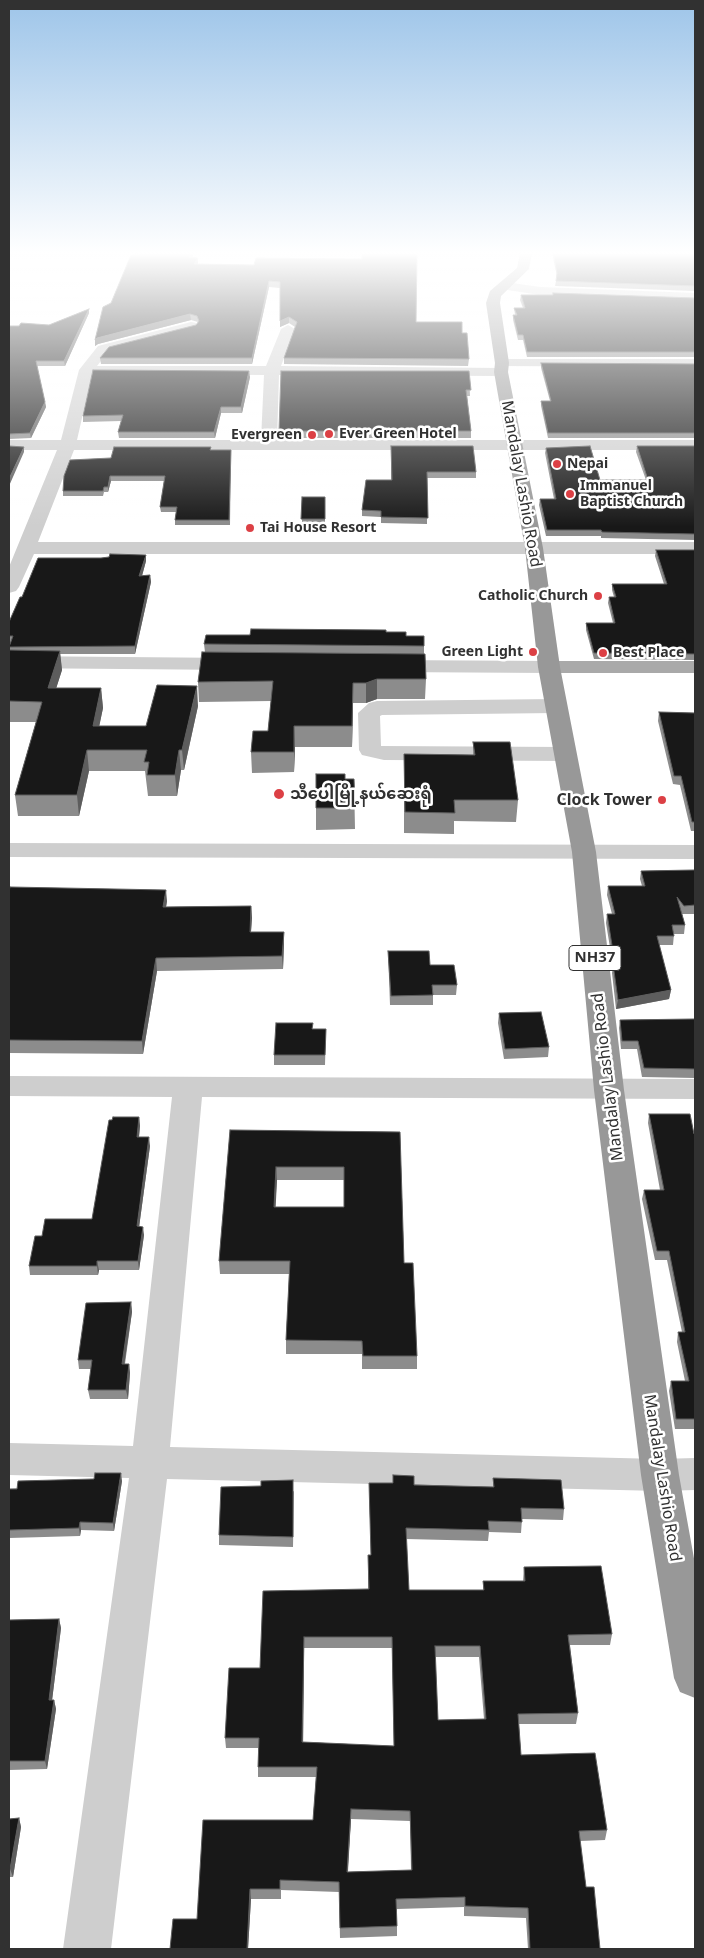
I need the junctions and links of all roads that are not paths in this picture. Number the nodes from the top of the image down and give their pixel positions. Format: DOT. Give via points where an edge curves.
graph roads {
  1 [pos="121,344"];
  2 [pos="282,344"];
  3 [pos="499,344"];
  4 [pos="695,363"];
  5 [pos="502,367"];
  6 [pos="86,370"];
  7 [pos="272,370"];
  8 [pos="68,444"];
  9 [pos="269,444"];
  10 [pos="513,444"];
  11 [pos="9,445"];
  12 [pos="695,445"];
  13 [pos="27,548"];
  14 [pos="534,548"];
  15 [pos="695,548"];
  16 [pos="9,587"];
  17 [pos="9,662"];
  18 [pos="254,664"];
  19 [pos="372,666"];
  20 [pos="549,667"];
  21 [pos="695,667"];
  22 [pos="556,706"];
  23 [pos="565,754"];
  24 [pos="9,850"];
  25 [pos="584,852"];
  26 [pos="695,852"];
  27 [pos="9,1086"];
  28 [pos="188,1087"];
  29 [pos="695,1089"];
  30 [pos="609,1090"];
  31 [pos="9,1459"];
  32 [pos="150,1462"];
  33 [pos="678,1475"];
  34 [pos="695,1678"];
  35 [pos="86,1949"];
  1 -- 6 [label="street" via="103,349"];
  2 -- 7 [label="street"];
  3 -- 5 [label="highway, Mandalay Lashio Road / NH37"];
  4 -- 5 [label="street"];
  5 -- 7 [label="street"];
  5 -- 10 [label="highway, Mandalay Lashio Road / NH37"];
  6 -- 7 [label="street"];
  6 -- 8 [label="street"];
  7 -- 9 [label="street"];
  8 -- 9 [label="street"];
  8 -- 11 [label="street"];
  8 -- 13 [label="street"];
  9 -- 10 [label="street"];
  10 -- 12 [label="street"];
  10 -- 14 [label="highway, Mandalay Lashio Road / NH37"];
  13 -- 14 [label="street"];
  13 -- 16 [label="street"];
  14 -- 15 [label="street"];
  14 -- 20 [label="highway, Mandalay Lashio Road / NH37"];
  17 -- 18 [label="street"];
  19 -- 20 [label="street"];
  20 -- 21 [label="main road"];
  20 -- 22 [label="highway, Mandalay Lashio Road / NH37"];
  22 -- 23 [label="highway, Mandalay Lashio Road / NH37"];
  22 -- 23 [label="street" via="377,708 369,714 370,750 384,753"];
  23 -- 25 [label="highway, Mandalay Lashio Road / NH37"];
  24 -- 25 [label="street"];
  25 -- 26 [label="street"];
  25 -- 30 [label="highway, Mandalay Lashio Road / NH37"];
  27 -- 28 [label="street"];
  28 -- 30 [label="street"];
  28 -- 32 [label="street"];
  29 -- 30 [label="street"];
  30 -- 33 [label="highway, Mandalay Lashio Road / NH37"];
  31 -- 32 [label="street"];
  32 -- 33 [label="street"];
  32 -- 35 [label="street"];
  33 -- 34 [label="highway, Mandalay Lashio Road / NH37"];
}
